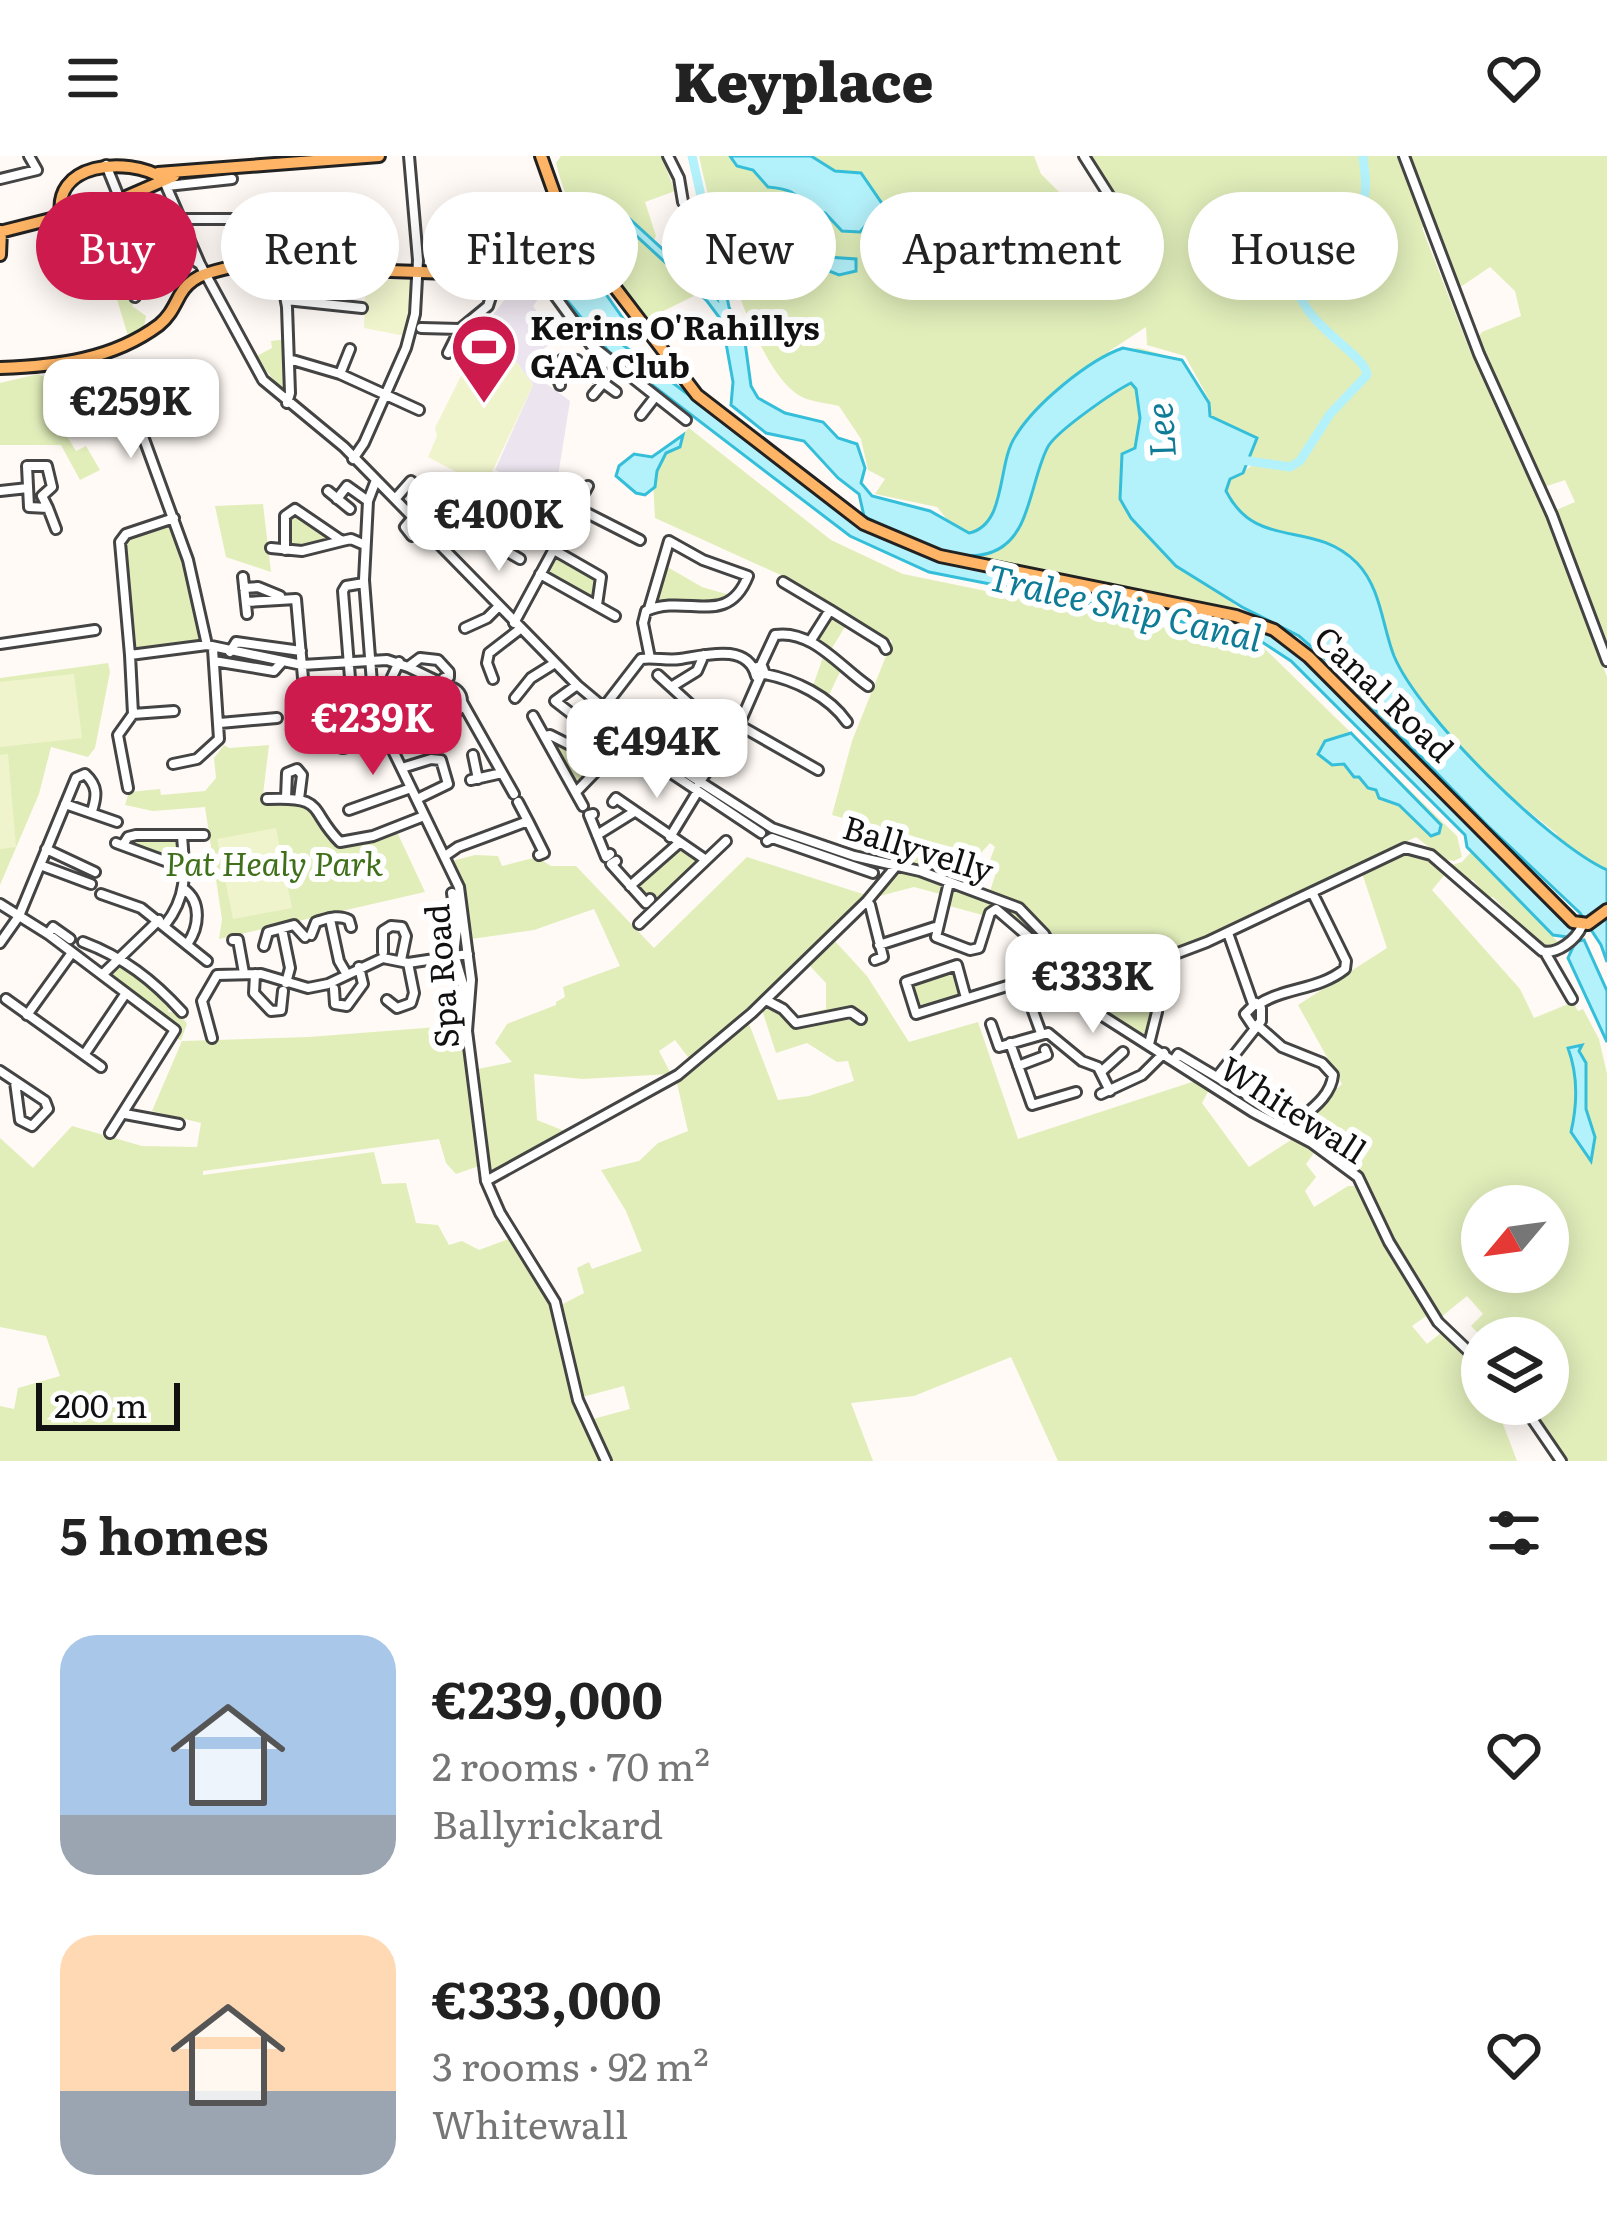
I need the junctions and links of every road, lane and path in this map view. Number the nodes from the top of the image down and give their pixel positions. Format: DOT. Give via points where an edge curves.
graph roads {
  1 [pos="29,156"];
  2 [pos="379,156"];
  3 [pos="410,156"];
  4 [pos="545,156"];
  5 [pos="668,156"];
  6 [pos="1084,156"];
  7 [pos="1404,156"];
  8 [pos="143,162"];
  9 [pos="274,163"];
  10 [pos="106,167"];
  11 [pos="0,179"];
  12 [pos="232,179"];
  13 [pos="163,180"];
  14 [pos="65,192"];
  15 [pos="117,192"];
  16 [pos="140,192"];
  17 [pos="169,192"];
  18 [pos="555,192"];
  19 [pos="681,192"];
  20 [pos="1107,192"];
  21 [pos="36,222"];
  22 [pos="0,231"];
  23 [pos="0,255"];
  24 [pos="197,258"];
  25 [pos="199,263"];
  26 [pos="221,265"];
  27 [pos="399,272"];
  28 [pos="418,272"];
  29 [pos="423,272"];
  30 [pos="490,300"];
  31 [pos="559,300"];
  32 [pos="624,300"];
  33 [pos="286,301"];
  34 [pos="362,308"];
  35 [pos="422,328"];
  36 [pos="460,329"];
  37 [pos="350,349"];
  38 [pos="448,353"];
  39 [pos="289,359"];
  40 [pos="607,360"];
  41 [pos="54,366"];
  42 [pos="0,369"];
  43 [pos="340,374"];
  44 [pos="594,376"];
  45 [pos="604,382"];
  46 [pos="560,385"];
  47 [pos="616,392"];
  48 [pos="593,395"];
  49 [pos="385,396"];
  50 [pos="655,397"];
  51 [pos="287,403"];
  52 [pos="419,410"];
  53 [pos="641,415"];
  54 [pos="686,420"];
  55 [pos="353,459"];
  56 [pos="376,480"];
  57 [pos="588,486"];
  58 [pos="28,488"];
  59 [pos="486,489"];
  60 [pos="0,491"];
  61 [pos="328,491"];
  62 [pos="396,498"];
  63 [pos="337,499"];
  64 [pos="504,500"];
  65 [pos="368,501"];
  66 [pos="48,508"];
  67 [pos="577,508"];
  68 [pos="350,509"];
  69 [pos="414,516"];
  70 [pos="447,517"];
  71 [pos="174,518"];
  72 [pos="56,530"];
  73 [pos="564,531"];
  74 [pos="412,536"];
  75 [pos="365,539"];
  76 [pos="346,540"];
  77 [pos="640,540"];
  78 [pos="271,548"];
  79 [pos="285,550"];
  80 [pos="554,550"];
  81 [pos="520,559"];
  82 [pos="540,574"];
  83 [pos="784,582"];
  84 [pos="364,584"];
  85 [pos="280,598"];
  86 [pos="246,602"];
  87 [pos="597,606"];
  88 [pos="499,607"];
  89 [pos="649,609"];
  90 [pos="830,610"];
  91 [pos="248,614"];
  92 [pos="615,616"];
  93 [pos="517,626"];
  94 [pos="465,628"];
  95 [pos="95,630"];
  96 [pos="811,640"];
  97 [pos="0,644"];
  98 [pos="208,645"];
  99 [pos="886,649"];
  100 [pos="301,651"];
  101 [pos="230,652"];
  102 [pos="130,655"];
  103 [pos="704,656"];
  104 [pos="650,658"];
  105 [pos="369,661"];
  106 [pos="1607,661"];
  107 [pos="214,662"];
  108 [pos="282,662"];
  109 [pos="349,662"];
  110 [pos="555,663"];
  111 [pos="404,664"];
  112 [pos="302,665"];
  113 [pos="760,671"];
  114 [pos="490,674"];
  115 [pos="658,675"];
  116 [pos="444,678"];
  117 [pos="578,685"];
  118 [pos="868,686"];
  119 [pos="670,687"];
  120 [pos="440,689"];
  121 [pos="386,690"];
  122 [pos="515,698"];
  123 [pos="462,702"];
  124 [pos="374,703"];
  125 [pos="692,706"];
  126 [pos="604,707"];
  127 [pos="175,711"];
  128 [pos="306,712"];
  129 [pos="133,714"];
  130 [pos="533,716"];
  131 [pos="277,718"];
  132 [pos="847,722"];
  133 [pos="220,723"];
  134 [pos="739,725"];
  135 [pos="384,731"];
  136 [pos="634,733"];
  137 [pos="599,735"];
  138 [pos="545,736"];
  139 [pos="347,737"];
  140 [pos="473,755"];
  141 [pos="653,761"];
  142 [pos="604,762"];
  143 [pos="173,764"];
  144 [pos="403,768"];
  145 [pos="818,770"];
  146 [pos="502,773"];
  147 [pos="699,787"];
  148 [pos="128,788"];
  149 [pos="411,788"];
  150 [pos="576,792"];
  151 [pos="286,798"];
  152 [pos="267,799"];
  153 [pos="299,799"];
  154 [pos="417,800"];
  155 [pos="613,802"];
  156 [pos="65,804"];
  157 [pos="584,806"];
  158 [pos="349,810"];
  159 [pos="92,812"];
  160 [pos="634,812"];
  161 [pos="592,814"];
  162 [pos="425,818"];
  163 [pos="528,821"];
  164 [pos="117,822"];
  165 [pos="204,835"];
  166 [pos="597,835"];
  167 [pos="182,836"];
  168 [pos="670,837"];
  169 [pos="725,841"];
  170 [pos="680,843"];
  171 [pos="46,849"];
  172 [pos="820,849"];
  173 [pos="444,853"];
  174 [pos="539,855"];
  175 [pos="706,860"];
  176 [pos="883,863"];
  177 [pos="897,865"];
  178 [pos="40,866"];
  179 [pos="184,868"];
  180 [pos="95,872"];
  181 [pos="874,873"];
  182 [pos="886,877"];
  183 [pos="950,881"];
  184 [pos="91,884"];
  185 [pos="630,886"];
  186 [pos="184,889"];
  187 [pos="1312,892"];
  188 [pos="452,893"];
  189 [pos="101,895"];
  190 [pos="650,899"];
  191 [pos="0,904"];
  192 [pos="870,905"];
  193 [pos="1607,910"];
  194 [pos="19,916"];
  195 [pos="330,919"];
  196 [pos="162,922"];
  197 [pos="639,925"];
  198 [pos="351,927"];
  199 [pos="935,927"];
  200 [pos="1583,928"];
  201 [pos="282,929"];
  202 [pos="1228,933"];
  203 [pos="48,934"];
  204 [pos="70,939"];
  205 [pos="233,940"];
  206 [pos="0,943"];
  207 [pos="188,944"];
  208 [pos="879,945"];
  209 [pos="264,946"];
  210 [pos="88,947"];
  211 [pos="961,947"];
  212 [pos="384,950"];
  213 [pos="1545,952"];
  214 [pos="70,954"];
  215 [pos="454,954"];
  216 [pos="468,954"];
  217 [pos="121,957"];
  218 [pos="874,960"];
  219 [pos="207,961"];
  220 [pos="405,962"];
  221 [pos="1153,964"];
  222 [pos="957,965"];
  223 [pos="359,967"];
  224 [pos="1062,969"];
  225 [pos="346,973"];
  226 [pos="1048,973"];
  227 [pos="249,974"];
  228 [pos="102,975"];
  229 [pos="334,988"];
  230 [pos="1080,990"];
  231 [pos="282,991"];
  232 [pos="126,993"];
  233 [pos="966,998"];
  234 [pos="1572,998"];
  235 [pos="6,999"];
  236 [pos="389,999"];
  237 [pos="766,1000"];
  238 [pos="1256,1004"];
  239 [pos="175,1009"];
  240 [pos="1034,1011"];
  241 [pos="27,1015"];
  242 [pos="460,1019"];
  243 [pos="861,1019"];
  244 [pos="991,1024"];
  245 [pos="1255,1025"];
  246 [pos="1041,1033"];
  247 [pos="212,1038"];
  248 [pos="1010,1043"];
  249 [pos="1149,1043"];
  250 [pos="1046,1050"];
  251 [pos="1123,1052"];
  252 [pos="1164,1053"];
  253 [pos="84,1055"];
  254 [pos="1018,1066"];
  255 [pos="101,1067"];
  256 [pos="1194,1069"];
  257 [pos="0,1071"];
  258 [pos="1102,1071"];
  259 [pos="1218,1076"];
  260 [pos="15,1082"];
  261 [pos="1211,1086"];
  262 [pos="1233,1086"];
  263 [pos="1076,1092"];
  264 [pos="1227,1096"];
  265 [pos="1256,1100"];
  266 [pos="1250,1110"];
  267 [pos="125,1114"];
  268 [pos="1269,1114"];
  269 [pos="179,1124"];
  270 [pos="1291,1126"];
  271 [pos="110,1133"];
  272 [pos="486,1181"];
  273 [pos="1461,1344"];
  274 [pos="1536,1425"];
  275 [pos="606,1461"];
  276 [pos="1561,1461"];
  1 -- 11 [label="street" via="37,170"];
  2 -- 9 [label="main road"];
  3 -- 28 [label="street"];
  4 -- 18 [label="main road, Canal Road"];
  5 -- 19 [label="street"];
  6 -- 20 [label="street"];
  7 -- 106 [label="street"];
  8 -- 10 [label="main road"];
  8 -- 13 [label="main road"];
  9 -- 13 [label="main road"];
  10 -- 14 [label="main road" via="91,168"];
  10 -- 15 [label="street"];
  12 -- 13 [label="street"];
  13 -- 16 [label="main road"];
  13 -- 17 [label="street"];
  21 -- 22 [label="main road"];
  22 -- 23 [label="main road"];
  24 -- 25 [label="street"];
  25 -- 26 [label="main road"];
  25 -- 41 [label="main road" via="155,328"];
  25 -- 51 [label="street" via="261,377"];
  27 -- 28 [label="main road"];
  28 -- 29 [label="main road"];
  28 -- 49 [label="street" via="412,331"];
  30 -- 36 [label="street"];
  31 -- 40 [label="street"];
  32 -- 200 [label="main road, Canal Road" via="703,400 864,524 940,556 1220,611 1285,637"];
  33 -- 34 [label="street"];
  33 -- 39 [label="street"];
  35 -- 36 [label="street"];
  36 -- 38 [label="street"];
  37 -- 43 [label="street"];
  39 -- 43 [label="street"];
  39 -- 51 [label="street"];
  40 -- 44 [label="street"];
  40 -- 50 [label="street"];
  41 -- 42 [label="main road"];
  41 -- 71 [label="street" via="131,416"];
  43 -- 49 [label="street"];
  44 -- 45 [label="street"];
  44 -- 46 [label="street" via="566,357 554,367"];
  45 -- 47 [label="street"];
  45 -- 48 [label="street"];
  49 -- 52 [label="street"];
  49 -- 55 [label="street"];
  50 -- 53 [label="street"];
  50 -- 54 [label="street"];
  51 -- 55 [label="street"];
  55 -- 56 [label="street"];
  56 -- 62 [label="street"];
  56 -- 65 [label="street"];
  57 -- 67 [label="street"];
  58 -- 60 [label="street"];
  58 -- 66 [label="street" via="29,507"];
  58 -- 66 [label="street" via="27,466 47,466"];
  59 -- 64 [label="street"];
  61 -- 63 [label="street"];
  62 -- 69 [label="street"];
  62 -- 70 [label="street" via="411,481"];
  63 -- 65 [label="street" via="347,486"];
  63 -- 68 [label="street"];
  64 -- 73 [label="street"];
  64 -- 81 [label="street" via="482,537"];
  65 -- 75 [label="street"];
  66 -- 72 [label="street"];
  67 -- 73 [label="street"];
  67 -- 77 [label="street"];
  69 -- 74 [label="street" via="404,527"];
  69 -- 88 [label="street"];
  71 -- 98 [label="street"];
  71 -- 102 [label="street" via="120,542"];
  73 -- 80 [label="street"];
  75 -- 76 [label="street"];
  75 -- 84 [label="street"];
  76 -- 79 [label="street"];
  76 -- 79 [label="street" via="295,509 285,516"];
  78 -- 79 [label="street"];
  80 -- 82 [label="street"];
  80 -- 87 [label="street" via="601,577"];
  82 -- 87 [label="street"];
  82 -- 93 [label="street"];
  83 -- 90 [label="street"];
  84 -- 105 [label="street"];
  84 -- 109 [label="street" via="343,591"];
  85 -- 86 [label="street"];
  85 -- 86 [label="street" via="244,582"];
  85 -- 100 [label="street" via="297,601"];
  86 -- 91 [label="street"];
  87 -- 92 [label="street"];
  88 -- 93 [label="street"];
  88 -- 94 [label="street"];
  89 -- 89 [label="street" via="727,605 748,576 669,541"];
  89 -- 104 [label="street" via="642,619"];
  90 -- 96 [label="street"];
  90 -- 99 [label="street"];
  93 -- 110 [label="street"];
  93 -- 114 [label="street" via="489,653"];
  95 -- 97 [label="street"];
  96 -- 113 [label="street" via="775,635"];
  96 -- 118 [label="street"];
  98 -- 101 [label="street"];
  98 -- 102 [label="street"];
  98 -- 107 [label="street"];
  100 -- 101 [label="street" via="236,642"];
  100 -- 112 [label="street"];
  101 -- 108 [label="street"];
  102 -- 129 [label="street"];
  103 -- 104 [label="street"];
  103 -- 113 [label="street" via="741,655"];
  103 -- 119 [label="street" via="697,671"];
  104 -- 126 [label="street" via="637,662"];
  105 -- 109 [label="street"];
  105 -- 111 [label="street"];
  105 -- 124 [label="street"];
  107 -- 108 [label="street" via="274,671"];
  107 -- 133 [label="street"];
  108 -- 112 [label="street"];
  109 -- 112 [label="street"];
  109 -- 124 [label="street" via="352,703"];
  110 -- 117 [label="street"];
  110 -- 122 [label="street"];
  111 -- 116 [label="street" via="439,660 449,672"];
  111 -- 120 [label="street"];
  111 -- 121 [label="street"];
  112 -- 128 [label="street"];
  113 -- 132 [label="street" via="811,691"];
  113 -- 134 [label="street"];
  115 -- 119 [label="street"];
  117 -- 126 [label="street"];
  117 -- 137 [label="street" via="555,701"];
  119 -- 125 [label="street"];
  120 -- 123 [label="street" via="457,690"];
  120 -- 123 [label="street" via="434,701 441,713 454,714"];
  123 -- 146 [label="street"];
  124 -- 135 [label="street"];
  126 -- 136 [label="street"];
  127 -- 129 [label="street"];
  129 -- 148 [label="street" via="118,735"];
  130 -- 138 [label="street"];
  131 -- 133 [label="street"];
  133 -- 143 [label="street" via="219,740 206,754"];
  134 -- 145 [label="street"];
  134 -- 147 [label="street"];
  135 -- 139 [label="street"];
  135 -- 144 [label="street"];
  136 -- 142 [label="street"];
  136 -- 147 [label="street"];
  138 -- 142 [label="street"];
  138 -- 150 [label="street"];
  140 -- 146 [label="street" via="475,779"];
  141 -- 147 [label="street"];
  142 -- 150 [label="street"];
  144 -- 149 [label="street"];
  144 -- 154 [label="street" via="441,760 448,784"];
  146 -- 163 [label="street"];
  147 -- 168 [label="street"];
  147 -- 172 [label="street, Ballyvelly"];
  147 -- 172 [label="street" via="764,837"];
  149 -- 154 [label="street"];
  149 -- 158 [label="street"];
  150 -- 157 [label="street"];
  151 -- 152 [label="street"];
  151 -- 153 [label="street"];
  151 -- 153 [label="street" via="287,773 296,770"];
  153 -- 162 [label="street" via="322,814 340,842"];
  154 -- 162 [label="street"];
  155 -- 160 [label="street"];
  156 -- 159 [label="street"];
  156 -- 159 [label="street" via="85,774 94,782"];
  156 -- 171 [label="street"];
  159 -- 164 [label="street"];
  160 -- 166 [label="street"];
  160 -- 168 [label="street"];
  161 -- 166 [label="street"];
  162 -- 173 [label="street, Spa Road"];
  163 -- 173 [label="street"];
  163 -- 174 [label="street"];
  165 -- 167 [label="street"];
  166 -- 185 [label="street"];
  167 -- 179 [label="street"];
  167 -- 179 [label="street" via="136,835 119,844"];
  168 -- 170 [label="street"];
  169 -- 175 [label="street"];
  170 -- 175 [label="street"];
  170 -- 185 [label="street"];
  171 -- 178 [label="street"];
  171 -- 180 [label="street"];
  172 -- 176 [label="street, Ballyvelly"];
  172 -- 181 [label="street"];
  173 -- 216 [label="street, Spa Road" via="459,887"];
  175 -- 197 [label="street"];
  176 -- 177 [label="street, Ballyvelly"];
  176 -- 182 [label="street"];
  177 -- 182 [label="street"];
  177 -- 183 [label="street, Ballyvelly"];
  178 -- 184 [label="street"];
  178 -- 194 [label="street"];
  179 -- 186 [label="street"];
  182 -- 237 [label="street"];
  183 -- 199 [label="street"];
  183 -- 224 [label="street, Ballyvelly" via="1018,908"];
  185 -- 190 [label="street"];
  186 -- 196 [label="street" via="180,906"];
  186 -- 207 [label="street" via="197,918"];
  187 -- 202 [label="street"];
  187 -- 213 [label="street" via="1418,848"];
  187 -- 238 [label="street" via="1345,970"];
  188 -- 215 [label="street"];
  189 -- 196 [label="street"];
  191 -- 194 [label="street"];
  192 -- 208 [label="street"];
  193 -- 200 [label="main road"];
  194 -- 203 [label="street"];
  194 -- 206 [label="street"];
  195 -- 198 [label="street" via="342,916"];
  195 -- 201 [label="street" via="316,922 308,936 294,926"];
  195 -- 225 [label="street"];
  196 -- 207 [label="street"];
  196 -- 217 [label="street"];
  199 -- 208 [label="street"];
  199 -- 211 [label="street" via="936,937"];
  200 -- 213 [label="street"];
  201 -- 209 [label="street" via="268,932"];
  201 -- 231 [label="street" via="290,968"];
  202 -- 221 [label="street"];
  202 -- 238 [label="street"];
  203 -- 204 [label="street" via="53,927"];
  203 -- 214 [label="street"];
  205 -- 227 [label="street"];
  207 -- 219 [label="street"];
  208 -- 218 [label="street" via="883,957"];
  210 -- 217 [label="street"];
  211 -- 222 [label="street"];
  211 -- 226 [label="street" via="979,948 996,909 1038,945"];
  212 -- 220 [label="street" via="383,931 402,927"];
  213 -- 234 [label="street"];
  214 -- 228 [label="street"];
  214 -- 241 [label="street"];
  215 -- 216 [label="street"];
  215 -- 220 [label="street"];
  215 -- 242 [label="street" via="463,984"];
  216 -- 272 [label="street, Spa Road" via="467,1031"];
  217 -- 228 [label="street"];
  217 -- 239 [label="street"];
  220 -- 223 [label="street" via="382,958"];
  220 -- 236 [label="street" via="411,1003 397,1008"];
  221 -- 230 [label="street"];
  221 -- 249 [label="street" via="1157,1012"];
  222 -- 233 [label="street"];
  222 -- 233 [label="street" via="904,985 916,1014"];
  223 -- 225 [label="street"];
  223 -- 229 [label="street" via="363,984 347,1006 335,1004"];
  224 -- 226 [label="street"];
  224 -- 230 [label="street, Ballyvelly"];
  225 -- 231 [label="street" via="319,987"];
  226 -- 233 [label="street"];
  227 -- 231 [label="street"];
  227 -- 231 [label="street" via="268,1010 281,1010"];
  227 -- 247 [label="street" via="217,975 209,984 202,1001"];
  228 -- 232 [label="street"];
  230 -- 249 [label="street, Whitewall" via="1104,1017"];
  232 -- 253 [label="street"];
  232 -- 267 [label="street" via="175,1030"];
  235 -- 241 [label="street"];
  237 -- 243 [label="street" via="796,1023 851,1012"];
  237 -- 272 [label="street" via="678,1075"];
  238 -- 245 [label="street" via="1262,1015"];
  238 -- 245 [label="street" via="1245,1014"];
  240 -- 246 [label="street"];
  241 -- 253 [label="street"];
  244 -- 248 [label="street" via="999,1047"];
  245 -- 259 [label="street"];
  245 -- 270 [label="street" via="1333,1075 1325,1096"];
  246 -- 248 [label="street"];
  246 -- 258 [label="street"];
  248 -- 254 [label="street"];
  249 -- 252 [label="street, Whitewall"];
  250 -- 254 [label="street"];
  251 -- 258 [label="street"];
  252 -- 256 [label="street, Whitewall"];
  252 -- 258 [label="street" via="1106,1093"];
  253 -- 255 [label="street"];
  254 -- 263 [label="street" via="1032,1105"];
  256 -- 259 [label="street"];
  256 -- 261 [label="street, Whitewall"];
  257 -- 260 [label="street"];
  259 -- 261 [label="street"];
  259 -- 262 [label="street"];
  260 -- 260 [label="street" via="48,1108 32,1126 20,1120"];
  261 -- 264 [label="street, Whitewall"];
  262 -- 264 [label="street"];
  262 -- 265 [label="street"];
  264 -- 266 [label="street, Whitewall"];
  265 -- 266 [label="street"];
  265 -- 268 [label="street"];
  266 -- 268 [label="street, Whitewall"];
  267 -- 269 [label="street"];
  267 -- 271 [label="street"];
  268 -- 270 [label="street, Whitewall"];
  270 -- 273 [label="street, Whitewall" via="1361,1181 1438,1322"];
  272 -- 275 [label="street, Spa Road" via="555,1302 578,1400"];
  274 -- 276 [label="street"];
}
